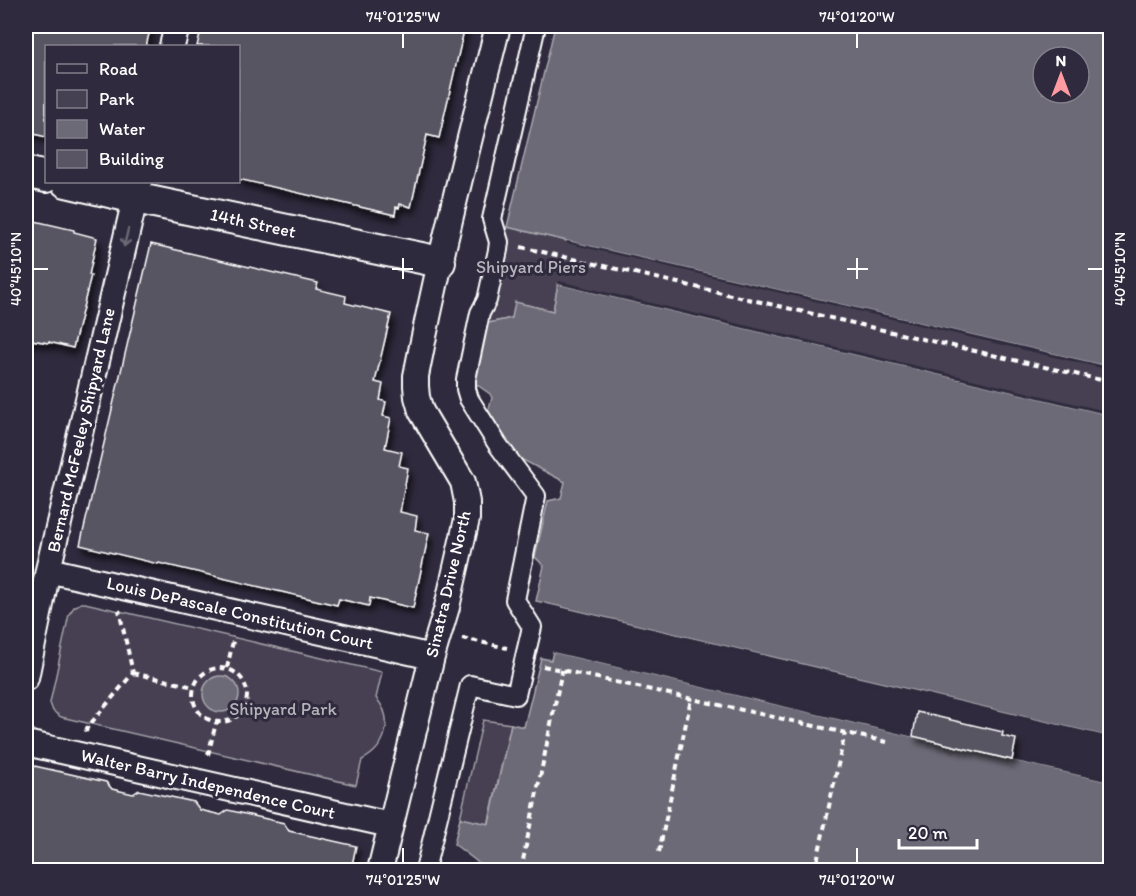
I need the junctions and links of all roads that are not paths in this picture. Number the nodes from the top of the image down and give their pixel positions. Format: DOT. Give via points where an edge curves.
graph roads {
  1 [pos="177,26"];
  2 [pos="498,26"];
  3 [pos="536,26"];
  4 [pos="172,45"];
  5 [pos="26,172"];
  6 [pos="45,177"];
  7 [pos="75,183"];
  8 [pos="137,190"];
  9 [pos="440,262"];
  10 [pos="48,570"];
  11 [pos="432,657"];
  12 [pos="26,678"];
  13 [pos="26,743"];
  14 [pos="390,825"];
  15 [pos="380,870"];
  16 [pos="425,870"];
  1 -- 4 [label="street"];
  2 -- 9 [label="street, Sinatra Drive North"];
  3 -- 16 [label="street" via="492,219 499,242 466,379 469,399 536,496 515,600 532,627 516,695 470,685"];
  5 -- 6 [label="street"];
  7 -- 8 [label="street, 14th Street"];
  8 -- 9 [label="street, 14th Street"];
  8 -- 10 [label="street, Bernard McFeeley Shipyard Lane, one-way"];
  9 -- 11 [label="street, Sinatra Drive North" via="416,386 421,411 463,482 467,519"];
  10 -- 11 [label="street, Louis DePascale Constitution Court"];
  10 -- 12 [label="street, Bernard McFeeley Shipyard Lane"];
  11 -- 14 [label="street, Sinatra Drive North"];
  13 -- 14 [label="street, Walter Barry Independence Court"];
  14 -- 15 [label="street, Sinatra Drive North"];
}
